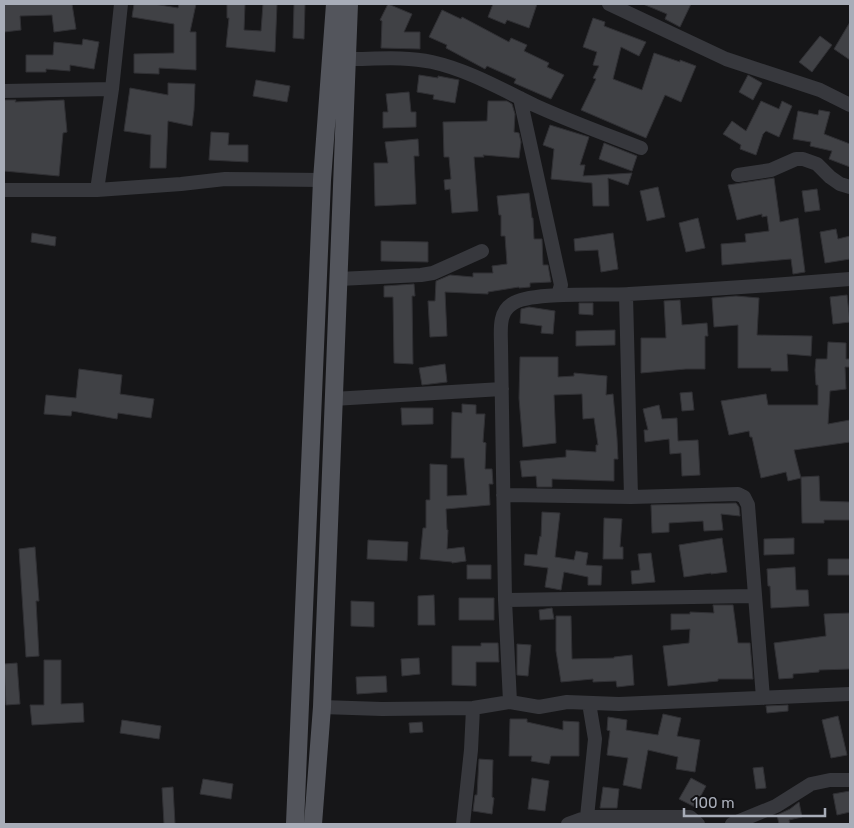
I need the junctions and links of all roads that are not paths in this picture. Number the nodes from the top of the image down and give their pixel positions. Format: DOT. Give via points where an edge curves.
graph roads {
  1 [pos="121,4"];
  2 [pos="335,4"];
  3 [pos="349,4"];
  4 [pos="608,4"];
  5 [pos="348,59"];
  6 [pos="112,89"];
  7 [pos="4,91"];
  8 [pos="520,98"];
  9 [pos="850,105"];
  10 [pos="641,148"];
  11 [pos="738,175"];
  12 [pos="322,180"];
  13 [pos="850,187"];
  14 [pos="4,190"];
  15 [pos="97,190"];
  16 [pos="482,251"];
  17 [pos="338,279"];
  18 [pos="850,280"];
  19 [pos="558,295"];
  20 [pos="626,295"];
  21 [pos="502,389"];
  22 [pos="333,399"];
  23 [pos="503,495"];
  24 [pos="631,497"];
  25 [pos="754,596"];
  26 [pos="504,600"];
  27 [pos="850,694"];
  28 [pos="763,698"];
  29 [pos="510,702"];
  30 [pos="589,703"];
  31 [pos="322,707"];
  32 [pos="473,708"];
  33 [pos="850,780"];
  34 [pos="587,817"];
  35 [pos="295,824"];
  36 [pos="313,824"];
  37 [pos="463,824"];
  38 [pos="568,824"];
  39 [pos="698,824"];
  40 [pos="732,824"];
  1 -- 6 [label="street"];
  2 -- 12 [label="main road"];
  3 -- 5 [label="main road"];
  4 -- 9 [label="street" via="726,59 820,90"];
  5 -- 8 [label="street" via="431,62 454,68"];
  5 -- 17 [label="main road"];
  6 -- 7 [label="street"];
  6 -- 15 [label="street"];
  8 -- 10 [label="street"];
  8 -- 19 [label="street" via="561,286"];
  11 -- 13 [label="street" via="771,170 802,159 817,164 840,184"];
  12 -- 15 [label="street" via="225,179"];
  12 -- 35 [label="main road"];
  14 -- 15 [label="street"];
  16 -- 17 [label="street" via="433,273"];
  17 -- 22 [label="main road"];
  18 -- 20 [label="street"];
  19 -- 20 [label="street"];
  19 -- 21 [label="street" via="521,300 504,311"];
  20 -- 24 [label="street"];
  21 -- 22 [label="street"];
  21 -- 23 [label="street"];
  22 -- 31 [label="main road"];
  23 -- 24 [label="street"];
  23 -- 26 [label="street"];
  24 -- 25 [label="street" via="738,494 744,497 748,505"];
  25 -- 26 [label="street"];
  25 -- 28 [label="street"];
  26 -- 29 [label="street"];
  27 -- 28 [label="street"];
  28 -- 30 [label="street"];
  29 -- 30 [label="street" via="539,708 567,702"];
  29 -- 32 [label="street"];
  30 -- 34 [label="street" via="595,740"];
  31 -- 32 [label="street"];
  31 -- 36 [label="main road"];
  32 -- 37 [label="street"];
  33 -- 40 [label="street" via="811,784 776,806"];
  34 -- 38 [label="street"];
  34 -- 39 [label="street" via="690,817"];
}
